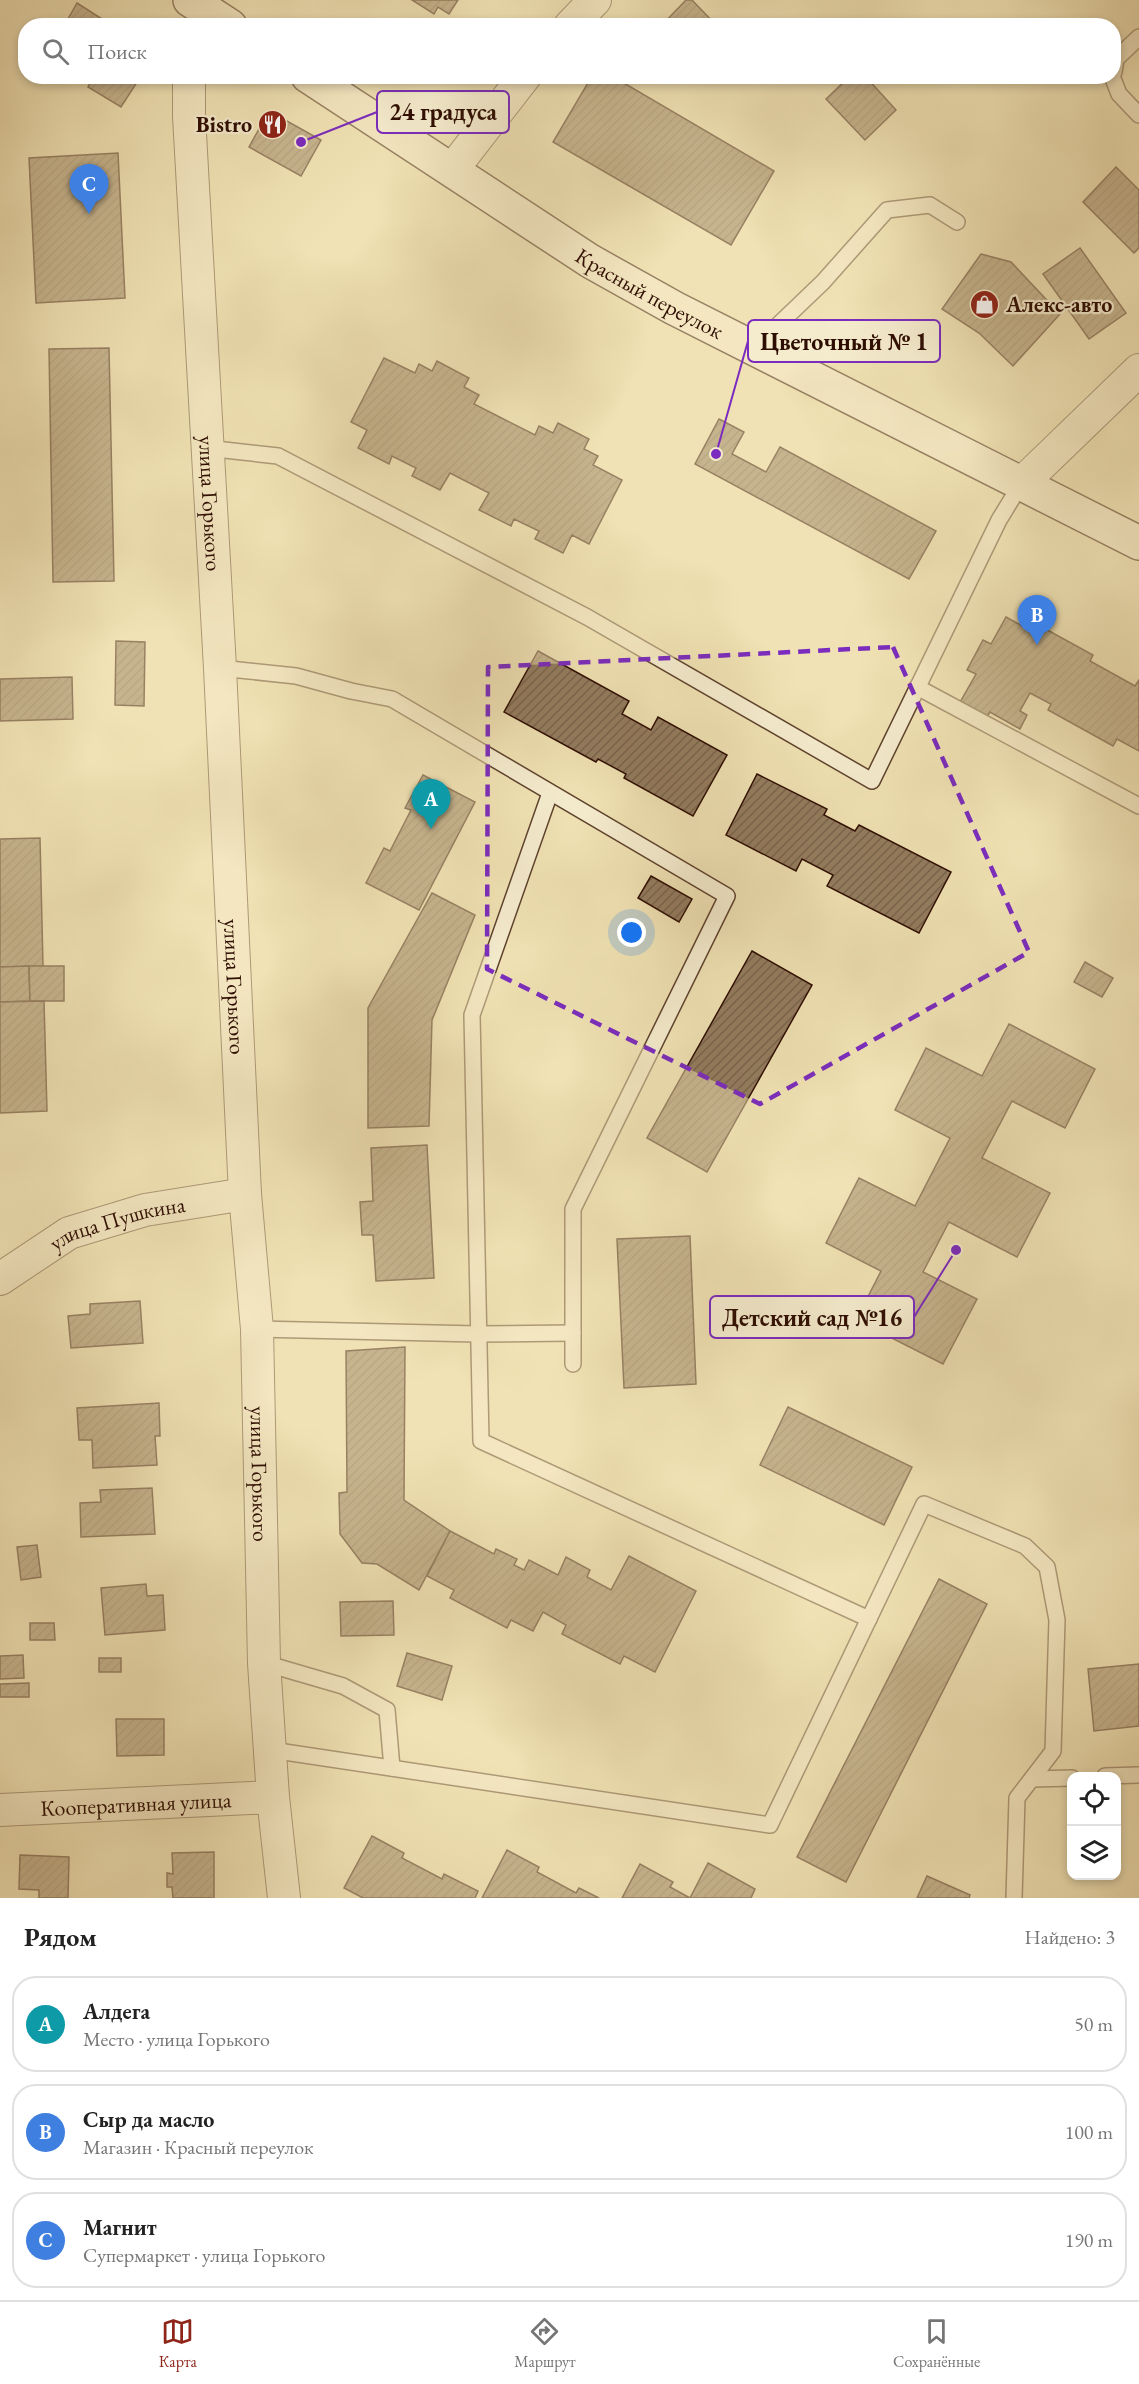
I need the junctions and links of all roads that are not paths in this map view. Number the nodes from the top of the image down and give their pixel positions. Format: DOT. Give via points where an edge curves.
graph roads {
  1 [pos="595,0"];
  2 [pos="197,11"];
  3 [pos="212,18"];
  4 [pos="578,18"];
  5 [pos="1139,37"];
  6 [pos="1121,54"];
  7 [pos="189,84"];
  8 [pos="320,84"];
  9 [pos="519,84"];
  10 [pos="1116,84"];
  11 [pos="1139,115"];
  12 [pos="453,170"];
  13 [pos="957,222"];
  14 [pos="754,348"];
  15 [pos="1139,370"];
  16 [pos="206,447"];
  17 [pos="1021,484"];
  18 [pos="1139,543"];
  19 [pos="220,668"];
  20 [pos="917,687"];
  21 [pos="550,793"];
  22 [pos="1139,806"];
  23 [pos="245,1194"];
  24 [pos="0,1279"];
  25 [pos="256,1329"];
  26 [pos="573,1333"];
  27 [pos="478,1334"];
  28 [pos="573,1364"];
  29 [pos="869,1619"];
  30 [pos="264,1662"];
  31 [pos="271,1750"];
  32 [pos="392,1768"];
  33 [pos="1139,1775"];
  34 [pos="1121,1776"];
  35 [pos="1067,1778"];
  36 [pos="1032,1779"];
  37 [pos="273,1797"];
  38 [pos="0,1810"];
  39 [pos="284,1898"];
  40 [pos="1014,1898"];
  1 -- 4 [label="street"];
  2 -- 3 [label="main road"];
  5 -- 6 [label="lane"];
  7 -- 16 [label="street, улица Горького"];
  8 -- 12 [label="main road, Красный переулок"];
  9 -- 12 [label="street"];
  10 -- 11 [label="lane" via="1119,94"];
  12 -- 14 [label="main road, Красный переулок" via="590,261"];
  13 -- 14 [label="lane" via="930,205 887,210 823,282"];
  14 -- 17 [label="main road, Красный переулок"];
  15 -- 17 [label="street"];
  16 -- 19 [label="street, улица Горького"];
  16 -- 20 [label="lane" via="279,456 587,617 872,782"];
  17 -- 18 [label="main road, Красный переулок"];
  17 -- 20 [label="lane" via="999,520"];
  19 -- 21 [label="lane" via="296,676 392,699"];
  19 -- 23 [label="street, улица Горького"];
  20 -- 22 [label="lane"];
  21 -- 26 [label="lane" via="727,896 573,1209"];
  21 -- 27 [label="lane" via="472,1015"];
  23 -- 24 [label="street, улица Пушкина" via="145,1210 69,1233"];
  23 -- 25 [label="street, улица Горького"];
  25 -- 27 [label="lane"];
  25 -- 30 [label="street, улица Горького"];
  26 -- 27 [label="lane"];
  26 -- 28 [label="lane"];
  27 -- 29 [label="lane" via="481,1441"];
  29 -- 32 [label="lane" via="770,1825"];
  29 -- 36 [label="lane" via="924,1504 1025,1546 1047,1567 1057,1620 1053,1751"];
  30 -- 31 [label="street, улица Горького"];
  30 -- 32 [label="lane" via="343,1686 387,1710"];
  31 -- 32 [label="lane"];
  31 -- 37 [label="street, улица Горького"];
  33 -- 34 [label="lane"];
  35 -- 36 [label="lane"];
  36 -- 40 [label="lane" via="1017,1798"];
  37 -- 38 [label="street, Кооперативная улица"];
  37 -- 39 [label="street, улица Горького"];
}
